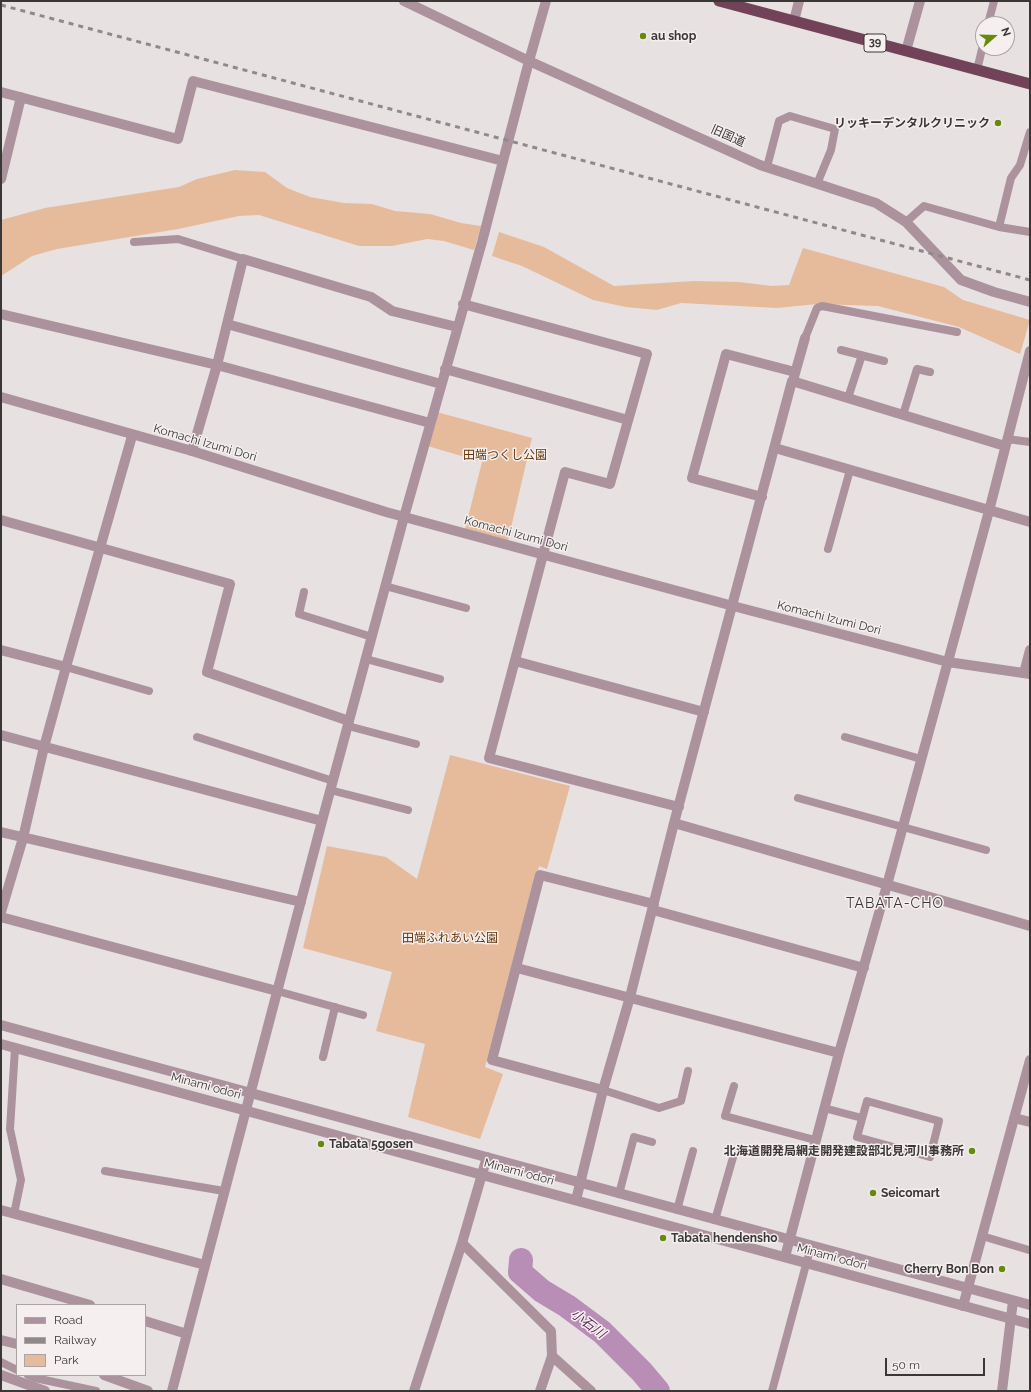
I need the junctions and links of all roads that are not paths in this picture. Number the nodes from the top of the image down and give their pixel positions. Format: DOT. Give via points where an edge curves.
graph roads {
  1 [pos="404,1"];
  2 [pos="546,1"];
  3 [pos="719,1"];
  4 [pos="799,1"];
  5 [pos="920,1"];
  6 [pos="994,1"];
  7 [pos="990,16"];
  8 [pos="794,21"];
  9 [pos="906,51"];
  10 [pos="980,56"];
  11 [pos="529,61"];
  12 [pos="977,70"];
  13 [pos="1030,84"];
  14 [pos="1,92"];
  15 [pos="21,97"];
  16 [pos="1030,132"];
  17 [pos="503,161"];
  18 [pos="767,167"];
  19 [pos="1,179"];
  20 [pos="817,184"];
  21 [pos="906,222"];
  22 [pos="999,227"];
  23 [pos="1030,232"];
  24 [pos="134,242"];
  25 [pos="243,259"];
  26 [pos="1030,302"];
  27 [pos="463,304"];
  28 [pos="1,314"];
  29 [pos="227,324"];
  30 [pos="457,327"];
  31 [pos="957,332"];
  32 [pos="805,338"];
  33 [pos="841,350"];
  34 [pos="1030,351"];
  35 [pos="862,355"];
  36 [pos="884,361"];
  37 [pos="217,365"];
  38 [pos="445,369"];
  39 [pos="930,372"];
  40 [pos="794,376"];
  41 [pos="441,384"];
  42 [pos="1,397"];
  43 [pos="848,398"];
  44 [pos="904,415"];
  45 [pos="628,420"];
  46 [pos="430,423"];
  47 [pos="132,436"];
  48 [pos="1006,442"];
  49 [pos="1030,442"];
  50 [pos="775,448"];
  51 [pos="192,451"];
  52 [pos="850,470"];
  53 [pos="762,496"];
  54 [pos="989,511"];
  55 [pos="404,516"];
  56 [pos="1,520"];
  57 [pos="1030,522"];
  58 [pos="100,548"];
  59 [pos="828,548"];
  60 [pos="542,554"];
  61 [pos="386,586"];
  62 [pos="304,592"];
  63 [pos="733,606"];
  64 [pos="466,608"];
  65 [pos="372,637"];
  66 [pos="1,650"];
  67 [pos="1030,650"];
  68 [pos="366,659"];
  69 [pos="515,661"];
  70 [pos="948,662"];
  71 [pos="66,667"];
  72 [pos="1027,674"];
  73 [pos="440,679"];
  74 [pos="149,691"];
  75 [pos="704,712"];
  76 [pos="349,724"];
  77 [pos="1,735"];
  78 [pos="197,737"];
  79 [pos="845,737"];
  80 [pos="416,744"];
  81 [pos="44,747"];
  82 [pos="921,759"];
  83 [pos="331,786"];
  84 [pos="798,798"];
  85 [pos="679,807"];
  86 [pos="408,810"];
  87 [pos="322,820"];
  88 [pos="674,823"];
  89 [pos="903,826"];
  90 [pos="1,832"];
  91 [pos="22,838"];
  92 [pos="986,850"];
  93 [pos="887,885"];
  94 [pos="301,902"];
  95 [pos="653,907"];
  96 [pos="1,912"];
  97 [pos="1,917"];
  98 [pos="1030,926"];
  99 [pos="517,968"];
  100 [pos="864,968"];
  101 [pos="277,991"];
  102 [pos="630,997"];
  103 [pos="335,1007"];
  104 [pos="364,1015"];
  105 [pos="1,1025"];
  106 [pos="1,1044"];
  107 [pos="15,1048"];
  108 [pos="839,1053"];
  109 [pos="323,1057"];
  110 [pos="1030,1060"];
  111 [pos="688,1071"];
  112 [pos="734,1086"];
  113 [pos="604,1090"];
  114 [pos="250,1093"];
  115 [pos="824,1108"];
  116 [pos="246,1110"];
  117 [pos="862,1118"];
  118 [pos="1014,1118"];
  119 [pos="1030,1122"];
  120 [pos="816,1140"];
  121 [pos="652,1142"];
  122 [pos="693,1151"];
  123 [pos="734,1154"];
  124 [pos="487,1157"];
  125 [pos="105,1171"];
  126 [pos="481,1175"];
  127 [pos="581,1183"];
  128 [pos="224,1191"];
  129 [pos="619,1194"];
  130 [pos="576,1200"];
  131 [pos="1,1210"];
  132 [pos="677,1210"];
  133 [pos="14,1214"];
  134 [pos="715,1220"];
  135 [pos="982,1236"];
  136 [pos="789,1240"];
  137 [pos="462,1243"];
  138 [pos="811,1246"];
  139 [pos="1029,1250"];
  140 [pos="785,1257"];
  141 [pos="807,1263"];
  142 [pos="205,1265"];
  143 [pos="1,1279"];
  144 [pos="968,1288"];
  145 [pos="1013,1301"];
  146 [pos="87,1304"];
  147 [pos="963,1306"];
  148 [pos="1030,1306"];
  149 [pos="1011,1319"];
  150 [pos="146,1321"];
  151 [pos="1030,1324"];
  152 [pos="187,1334"];
  153 [pos="1,1340"];
  154 [pos="16,1344"];
  155 [pos="552,1356"];
  156 [pos="1,1362"];
  157 [pos="16,1370"];
  158 [pos="1,1375"];
  159 [pos="107,1376"];
  160 [pos="32,1380"];
  161 [pos="45,1391"];
  162 [pos="96,1391"];
  163 [pos="148,1391"];
  164 [pos="172,1391"];
  165 [pos="414,1391"];
  166 [pos="540,1391"];
  167 [pos="591,1391"];
  168 [pos="772,1391"];
  169 [pos="1002,1391"];
  1 -- 11 [label="street, 旧国道"];
  2 -- 11 [label="street"];
  3 -- 8 [label="highway, 39"];
  4 -- 8 [label="street"];
  5 -- 9 [label="street"];
  6 -- 7 [label="lane"];
  8 -- 9 [label="highway, 39"];
  9 -- 12 [label="highway, 39"];
  10 -- 12 [label="lane"];
  11 -- 17 [label="street"];
  11 -- 18 [label="street, 旧国道"];
  12 -- 13 [label="highway, 39"];
  14 -- 15 [label="street"];
  15 -- 17 [label="street" via="178,139 193,81"];
  15 -- 19 [label="street"];
  16 -- 22 [label="lane" via="1020,164 1012,178"];
  17 -- 27 [label="street"];
  18 -- 20 [label="street, 旧国道"];
  18 -- 20 [label="lane" via="779,120 790,116 834,128 831,150"];
  20 -- 21 [label="street, 旧国道" via="876,203"];
  21 -- 22 [label="lane" via="924,206"];
  21 -- 26 [label="street, 旧国道" via="961,280"];
  22 -- 23 [label="lane"];
  24 -- 25 [label="lane" via="178,239"];
  25 -- 29 [label="street"];
  25 -- 30 [label="street" via="371,297 392,312"];
  27 -- 30 [label="street"];
  27 -- 45 [label="street" via="647,354"];
  28 -- 37 [label="street"];
  29 -- 37 [label="street"];
  29 -- 41 [label="street"];
  30 -- 38 [label="street"];
  31 -- 32 [label="lane" via="822,306 817,308"];
  32 -- 40 [label="street"];
  33 -- 35 [label="lane"];
  34 -- 48 [label="street"];
  35 -- 36 [label="lane"];
  35 -- 43 [label="lane"];
  37 -- 46 [label="street"];
  37 -- 51 [label="street"];
  38 -- 41 [label="street"];
  38 -- 45 [label="street"];
  39 -- 44 [label="lane" via="917,369"];
  40 -- 43 [label="street"];
  40 -- 50 [label="street"];
  40 -- 53 [label="street" via="726,354 692,478"];
  41 -- 46 [label="street"];
  42 -- 47 [label="street, Komachi Izumi Dori"];
  43 -- 44 [label="street"];
  44 -- 48 [label="street"];
  45 -- 60 [label="street" via="610,484 565,472"];
  46 -- 55 [label="street"];
  47 -- 51 [label="street, Komachi Izumi Dori"];
  47 -- 58 [label="street"];
  48 -- 49 [label="lane"];
  48 -- 54 [label="street"];
  50 -- 52 [label="street"];
  50 -- 53 [label="street"];
  51 -- 55 [label="street, Komachi Izumi Dori"];
  52 -- 54 [label="street"];
  52 -- 59 [label="lane"];
  53 -- 63 [label="street"];
  54 -- 57 [label="street"];
  54 -- 70 [label="street"];
  55 -- 60 [label="street, Komachi Izumi Dori"];
  55 -- 61 [label="street"];
  56 -- 58 [label="street"];
  58 -- 71 [label="street"];
  58 -- 76 [label="street" via="230,584 207,672"];
  60 -- 63 [label="street, Komachi Izumi Dori"];
  60 -- 69 [label="street"];
  61 -- 64 [label="lane"];
  61 -- 65 [label="street"];
  62 -- 65 [label="lane" via="299,614"];
  63 -- 70 [label="street, Komachi Izumi Dori"];
  63 -- 75 [label="street"];
  65 -- 68 [label="street"];
  66 -- 71 [label="street"];
  67 -- 72 [label="street"];
  68 -- 73 [label="lane"];
  68 -- 76 [label="street"];
  69 -- 75 [label="street"];
  69 -- 85 [label="street" via="489,758"];
  70 -- 72 [label="street, Komachi Izumi Dori"];
  70 -- 82 [label="street"];
  71 -- 74 [label="lane"];
  71 -- 81 [label="street"];
  75 -- 85 [label="street"];
  76 -- 80 [label="lane"];
  76 -- 83 [label="street"];
  77 -- 81 [label="street"];
  78 -- 83 [label="lane"];
  79 -- 82 [label="lane"];
  81 -- 87 [label="street"];
  81 -- 91 [label="street"];
  82 -- 89 [label="street"];
  83 -- 86 [label="lane"];
  83 -- 87 [label="street"];
  84 -- 89 [label="lane"];
  85 -- 88 [label="street"];
  87 -- 94 [label="street"];
  88 -- 93 [label="street"];
  88 -- 95 [label="street"];
  89 -- 92 [label="lane"];
  89 -- 93 [label="street"];
  90 -- 91 [label="street"];
  91 -- 94 [label="street"];
  91 -- 96 [label="street"];
  93 -- 98 [label="street"];
  93 -- 100 [label="street"];
  94 -- 101 [label="street"];
  95 -- 99 [label="street" via="540,875"];
  95 -- 100 [label="street"];
  95 -- 102 [label="street"];
  97 -- 101 [label="street"];
  99 -- 102 [label="street"];
  99 -- 113 [label="street" via="492,1060"];
  100 -- 108 [label="street"];
  101 -- 103 [label="lane"];
  101 -- 114 [label="street"];
  102 -- 108 [label="street"];
  102 -- 113 [label="street"];
  103 -- 104 [label="lane"];
  103 -- 109 [label="lane"];
  105 -- 114 [label="street, Minami odori"];
  106 -- 107 [label="street, Minami odori"];
  107 -- 116 [label="street, Minami odori"];
  107 -- 133 [label="lane" via="10,1129 21,1180"];
  108 -- 115 [label="street"];
  110 -- 118 [label="street"];
  111 -- 113 [label="lane" via="681,1101 658,1108"];
  112 -- 120 [label="lane" via="725,1116"];
  113 -- 127 [label="street"];
  114 -- 116 [label="street"];
  114 -- 124 [label="street, Minami odori"];
  115 -- 117 [label="lane"];
  115 -- 120 [label="street"];
  116 -- 126 [label="street, Minami odori"];
  116 -- 128 [label="street"];
  117 -- 117 [label="lane" via="867,1101 939,1121 930,1157 857,1137"];
  118 -- 119 [label="street"];
  118 -- 135 [label="street"];
  120 -- 136 [label="street"];
  121 -- 129 [label="lane" via="634,1137"];
  122 -- 132 [label="lane"];
  123 -- 134 [label="lane"];
  124 -- 126 [label="street"];
  124 -- 127 [label="street, Minami odori"];
  125 -- 128 [label="lane"];
  126 -- 130 [label="street, Minami odori"];
  126 -- 137 [label="street"];
  127 -- 129 [label="street, Minami odori"];
  127 -- 130 [label="street"];
  128 -- 142 [label="street"];
  129 -- 132 [label="street, Minami odori"];
  130 -- 140 [label="street, Minami odori"];
  131 -- 133 [label="street"];
  132 -- 134 [label="street, Minami odori"];
  133 -- 142 [label="street"];
  134 -- 136 [label="street, Minami odori"];
  135 -- 139 [label="lane"];
  135 -- 144 [label="street"];
  136 -- 138 [label="street, Minami odori"];
  136 -- 140 [label="street"];
  137 -- 155 [label="street" via="551,1331"];
  137 -- 165 [label="street"];
  138 -- 141 [label="lane"];
  138 -- 144 [label="street, Minami odori"];
  140 -- 141 [label="street, Minami odori"];
  141 -- 147 [label="street, Minami odori"];
  141 -- 168 [label="lane"];
  142 -- 152 [label="street"];
  143 -- 146 [label="street"];
  144 -- 145 [label="street, Minami odori"];
  144 -- 147 [label="street"];
  145 -- 148 [label="street, Minami odori"];
  145 -- 149 [label="street"];
  147 -- 149 [label="street, Minami odori"];
  149 -- 151 [label="street, Minami odori"];
  149 -- 169 [label="street"];
  150 -- 152 [label="street"];
  152 -- 164 [label="street"];
  153 -- 154 [label="street"];
  155 -- 166 [label="street"];
  155 -- 167 [label="street"];
  156 -- 157 [label="lane"];
  158 -- 160 [label="street"];
  159 -- 163 [label="street"];
  160 -- 161 [label="street"];
  160 -- 162 [label="lane"];
}
